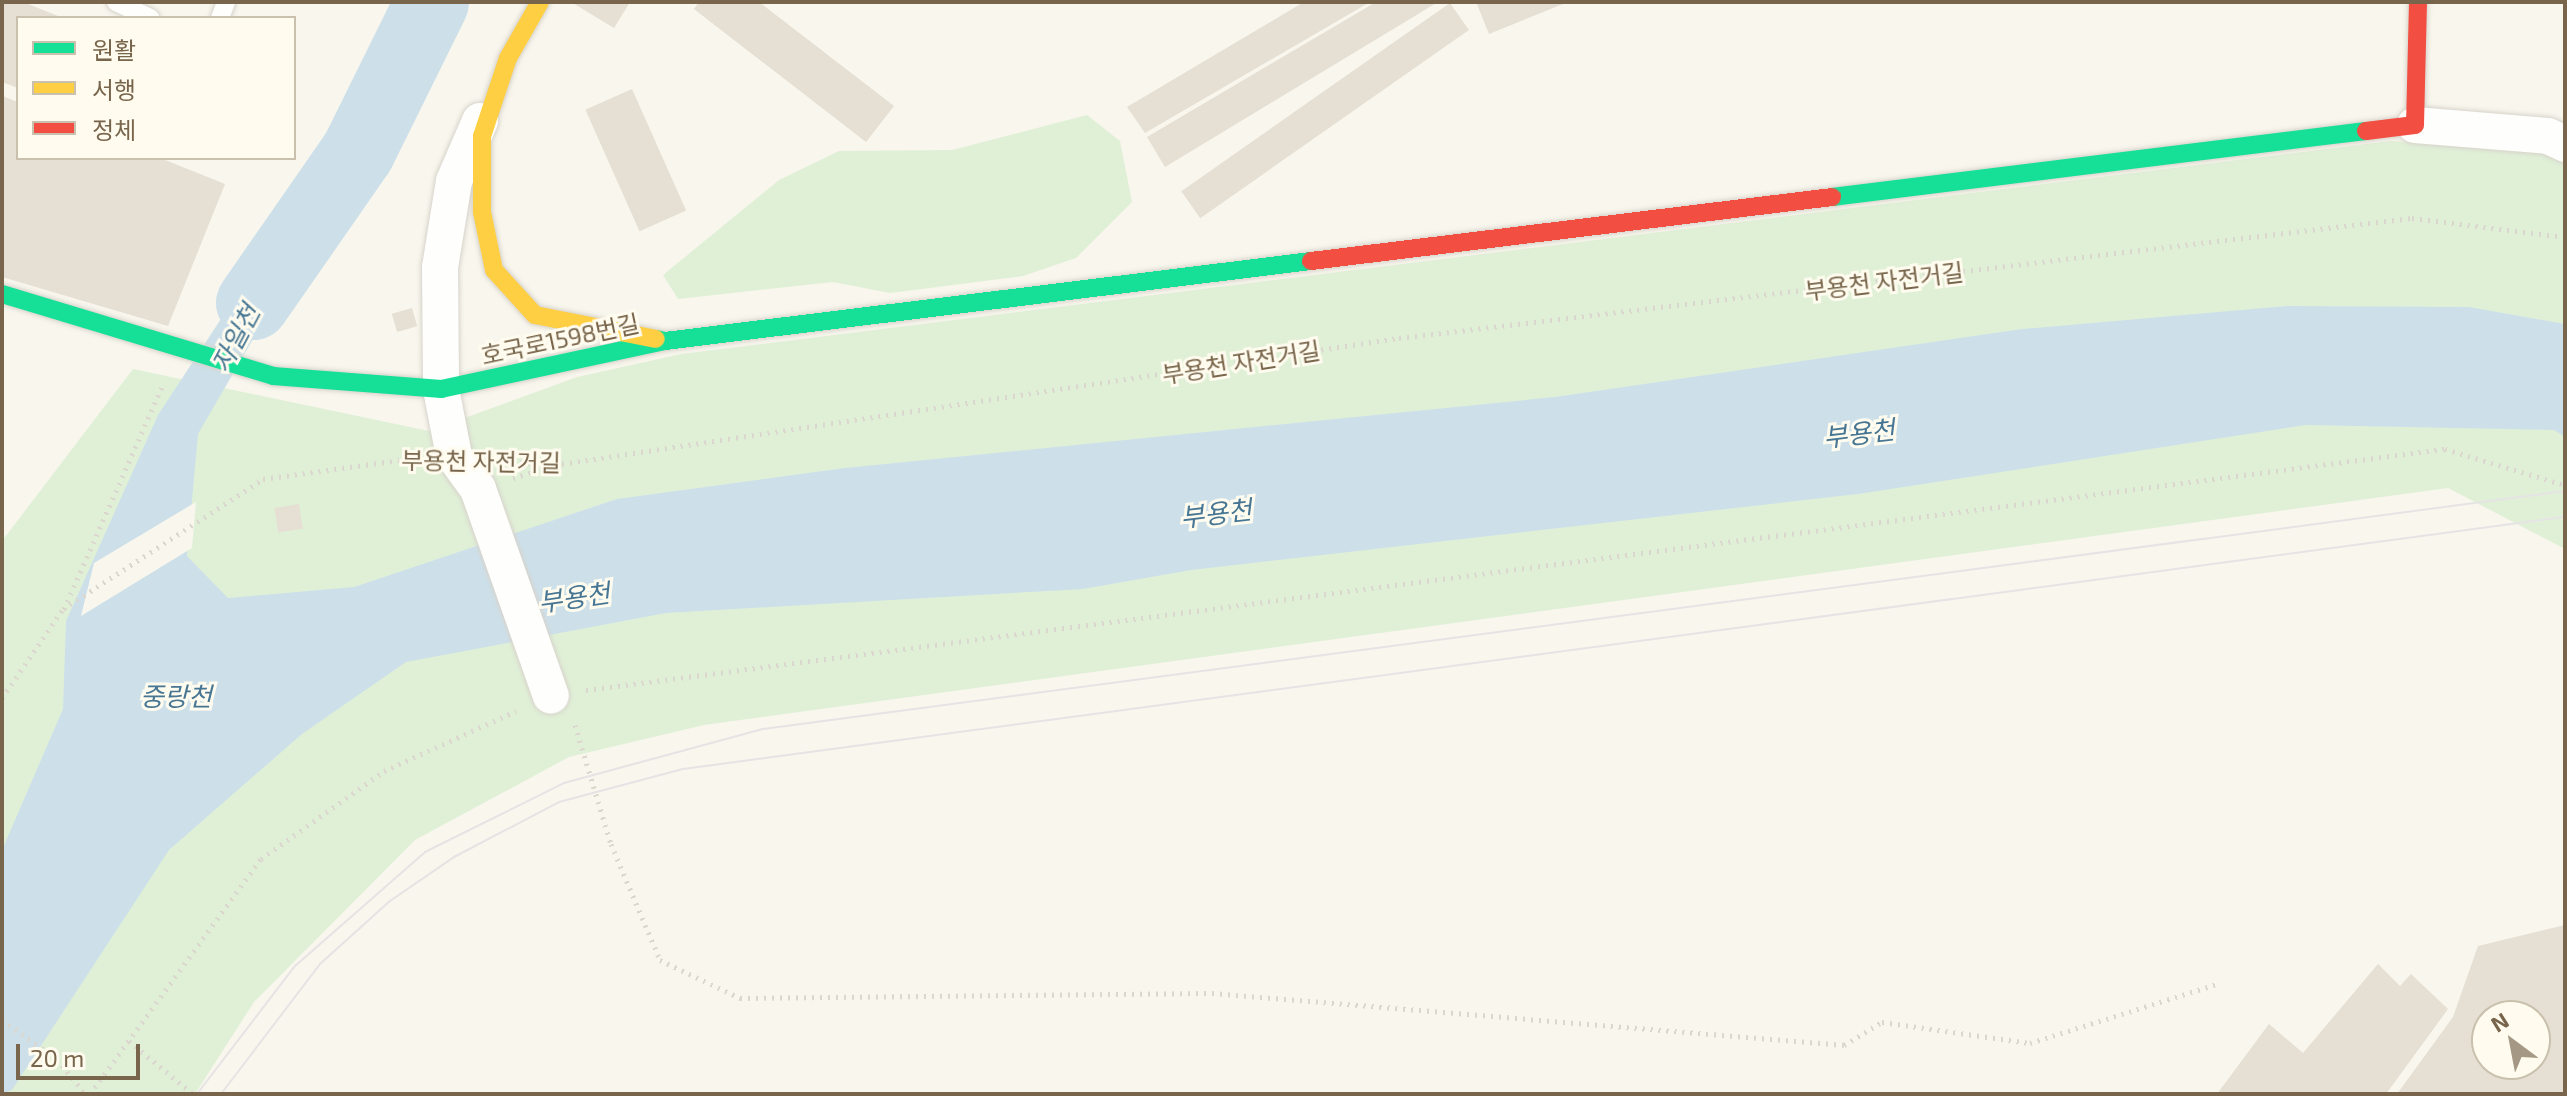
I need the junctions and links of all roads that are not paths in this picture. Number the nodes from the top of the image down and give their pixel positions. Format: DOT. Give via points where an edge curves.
graph roads {
  1 [pos="116,2"];
  2 [pos="540,2"];
  3 [pos="2418,2"];
  4 [pos="147,16"];
  5 [pos="508,58"];
  6 [pos="2415,125"];
  7 [pos="2565,144"];
  8 [pos="2,294"];
  9 [pos="665,341"];
  10 [pos="441,389"];
  11 [pos="558,695"];
  1 -- 4 [label="lane"];
  2 -- 5 [label="street, 호국로1598번길"];
  3 -- 6 [label="street"];
  5 -- 9 [label="street, 호국로1598번길" via="482,136 482,212 494,270 535,315"];
  5 -- 10 [label="street" via="454,181 440,267"];
  6 -- 7 [label="street" via="2548,136"];
  6 -- 9 [label="street"];
  8 -- 10 [label="street, 호국로1598번길" via="273,376"];
  9 -- 10 [label="street, 호국로1598번길"];
  10 -- 11 [label="street" via="454,456 478,489"];
}
